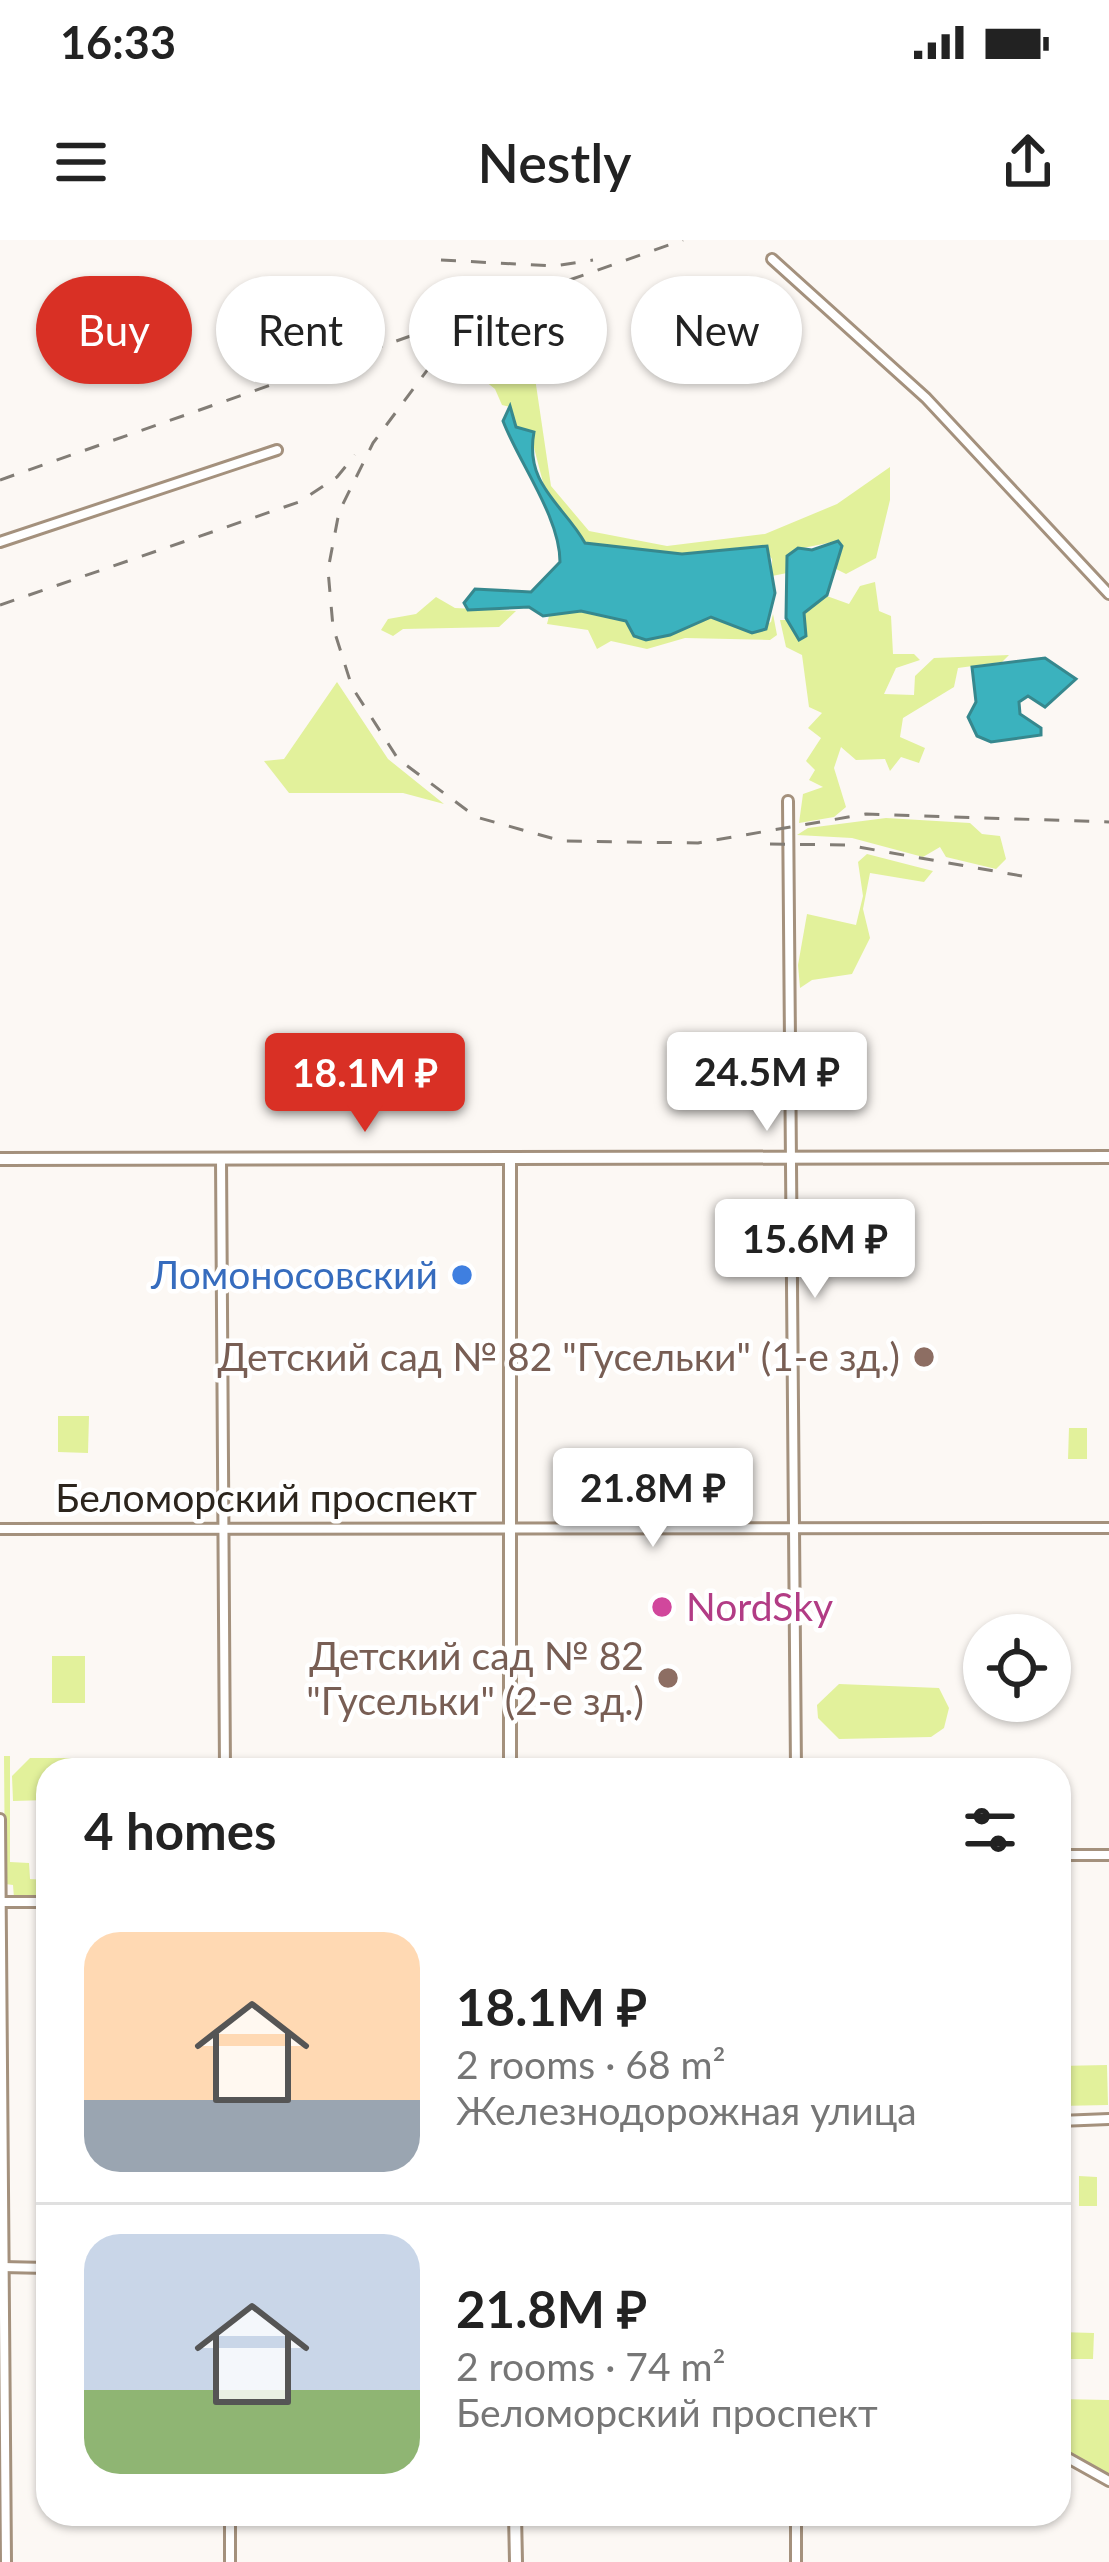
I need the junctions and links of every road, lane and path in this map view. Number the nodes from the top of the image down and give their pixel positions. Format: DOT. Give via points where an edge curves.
graph roads {
  1 [pos="772,259"];
  2 [pos="277,449"];
  3 [pos="0,542"];
  4 [pos="1109,594"];
  5 [pos="788,801"];
  6 [pos="792,1157"];
  7 [pos="1109,1157"];
  8 [pos="221,1158"];
  9 [pos="510,1158"];
  10 [pos="0,1159"];
  11 [pos="509,1527"];
  12 [pos="796,1527"];
  13 [pos="223,1528"];
  14 [pos="1109,1528"];
  15 [pos="0,1529"];
  16 [pos="225,1758"];
  17 [pos="510,1758"];
  18 [pos="796,1758"];
  19 [pos="0,1819"];
  20 [pos="1071,1855"];
  21 [pos="1109,1855"];
  22 [pos="0,1902"];
  23 [pos="36,1902"];
  24 [pos="1109,2119"];
  25 [pos="1071,2121"];
  26 [pos="2,2267"];
  27 [pos="36,2268"];
  28 [pos="1071,2460"];
  29 [pos="1109,2481"];
  30 [pos="230,2526"];
  31 [pos="515,2526"];
  32 [pos="796,2526"];
  33 [pos="6,2562"];
  34 [pos="230,2562"];
  35 [pos="516,2562"];
  36 [pos="796,2562"];
  1 -- 4 [label="street" via="926,398"];
  2 -- 3 [label="street"];
  5 -- 6 [label="street"];
  6 -- 7 [label="main road"];
  6 -- 9 [label="main road"];
  6 -- 12 [label="street"];
  8 -- 9 [label="main road"];
  8 -- 10 [label="main road"];
  8 -- 13 [label="street"];
  9 -- 11 [label="main road"];
  11 -- 12 [label="street, Беломорский проспект"];
  11 -- 13 [label="street, Беломорский проспект"];
  11 -- 17 [label="main road"];
  12 -- 14 [label="street, Беломорский проспект"];
  12 -- 18 [label="street"];
  13 -- 15 [label="street, Беломорский проспект"];
  13 -- 16 [label="street"];
  19 -- 22 [label="street"];
  20 -- 21 [label="street"];
  22 -- 23 [label="street"];
  22 -- 26 [label="street"];
  24 -- 25 [label="street"];
  26 -- 27 [label="street"];
  26 -- 33 [label="street"];
  28 -- 29 [label="street"];
  30 -- 34 [label="street"];
  31 -- 35 [label="main road"];
  32 -- 36 [label="street"];
}
